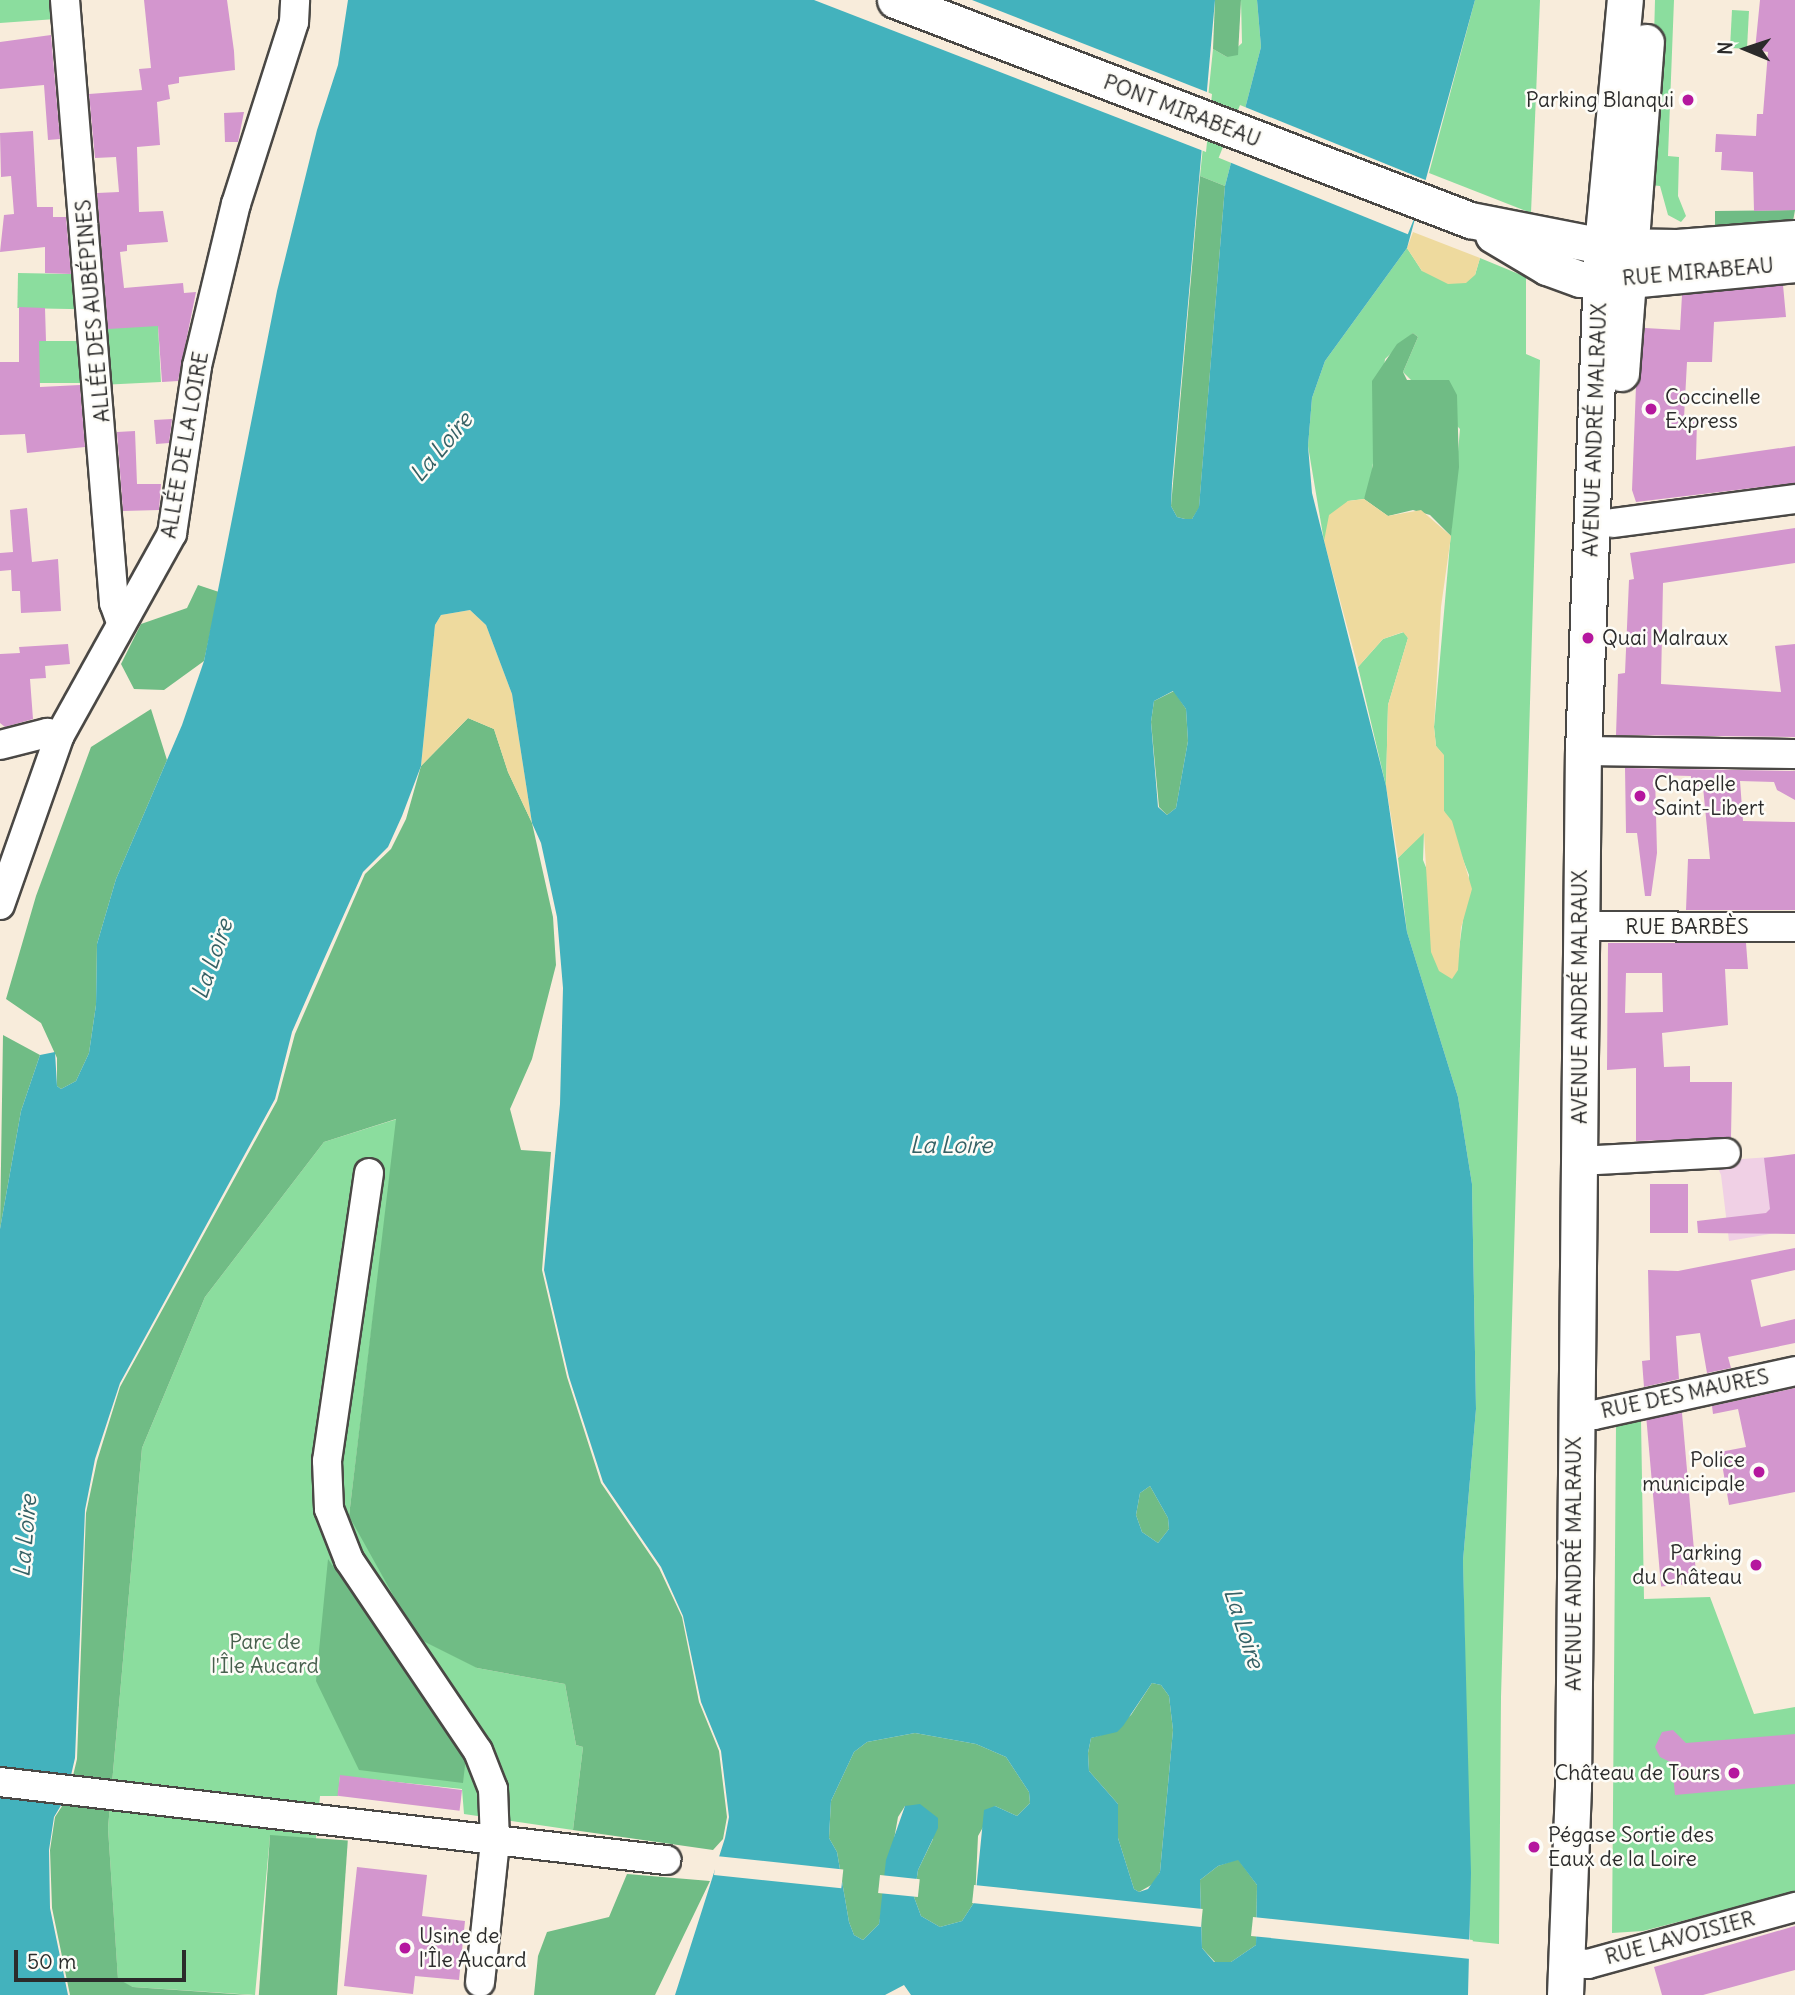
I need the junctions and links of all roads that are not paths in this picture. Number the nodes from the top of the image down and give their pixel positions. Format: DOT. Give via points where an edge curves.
graph roads {
  1 [pos="65,0"];
  2 [pos="295,0"];
  3 [pos="895,0"];
  4 [pos="1625,0"];
  5 [pos="1648,0"];
  6 [pos="1795,238"];
  7 [pos="1602,262"];
  8 [pos="1795,264"];
  9 [pos="1795,499"];
  10 [pos="1613,523"];
  11 [pos="121,622"];
  12 [pos="60,735"];
  13 [pos="0,745"];
  14 [pos="1593,751"];
  15 [pos="1795,754"];
  16 [pos="0,905"];
  17 [pos="1589,926"];
  18 [pos="1795,927"];
  19 [pos="1726,1153"];
  20 [pos="1587,1161"];
  21 [pos="369,1173"];
  22 [pos="1795,1371"];
  23 [pos="1584,1415"];
  24 [pos="0,1782"];
  25 [pos="495,1842"];
  26 [pos="666,1860"];
  27 [pos="1795,1907"];
  28 [pos="1576,1979"];
  29 [pos="480,1982"];
  1 -- 11 [label="street, ALLÉE DES AUBÉPINES" via="114,603"];
  2 -- 11 [label="street, ALLÉE DE LA LOIRE" via="294,22 236,204 197,366 172,534"];
  3 -- 7 [label="main road, PONT MIRABEAU" via="1469,220"];
  4 -- 7 [label="main road, AVENUE ANDRÉ MALRAUX"];
  5 -- 7 [label="main road, AVENUE ANDRÉ MALRAUX"];
  6 -- 7 [label="main road, RUE MIRABEAU"];
  7 -- 8 [label="main road, RUE MIRABEAU"];
  7 -- 10 [label="main road, AVENUE ANDRÉ MALRAUX"];
  7 -- 14 [label="main road, AVENUE ANDRÉ MALRAUX"];
  9 -- 10 [label="street"];
  10 -- 14 [label="main road, AVENUE ANDRÉ MALRAUX"];
  11 -- 12 [label="street, ALLÉE DE LA LOIRE" via="74,717"];
  12 -- 13 [label="street" via="47,733"];
  12 -- 16 [label="street, ALLÉE DE LA LOIRE"];
  14 -- 15 [label="street"];
  14 -- 17 [label="main road, AVENUE ANDRÉ MALRAUX"];
  17 -- 18 [label="street, RUE BARBÈS"];
  17 -- 20 [label="main road, AVENUE ANDRÉ MALRAUX"];
  19 -- 20 [label="street"];
  20 -- 23 [label="main road, AVENUE ANDRÉ MALRAUX"];
  21 -- 25 [label="street" via="327,1461 329,1509 349,1560 478,1751 494,1788"];
  22 -- 23 [label="street, RUE DES MAURES"];
  23 -- 28 [label="main road, AVENUE ANDRÉ MALRAUX" via="1573,1787"];
  24 -- 25 [label="street"];
  25 -- 26 [label="street"];
  25 -- 29 [label="street"];
  27 -- 28 [label="street, RUE LAVOISIER"];
}
